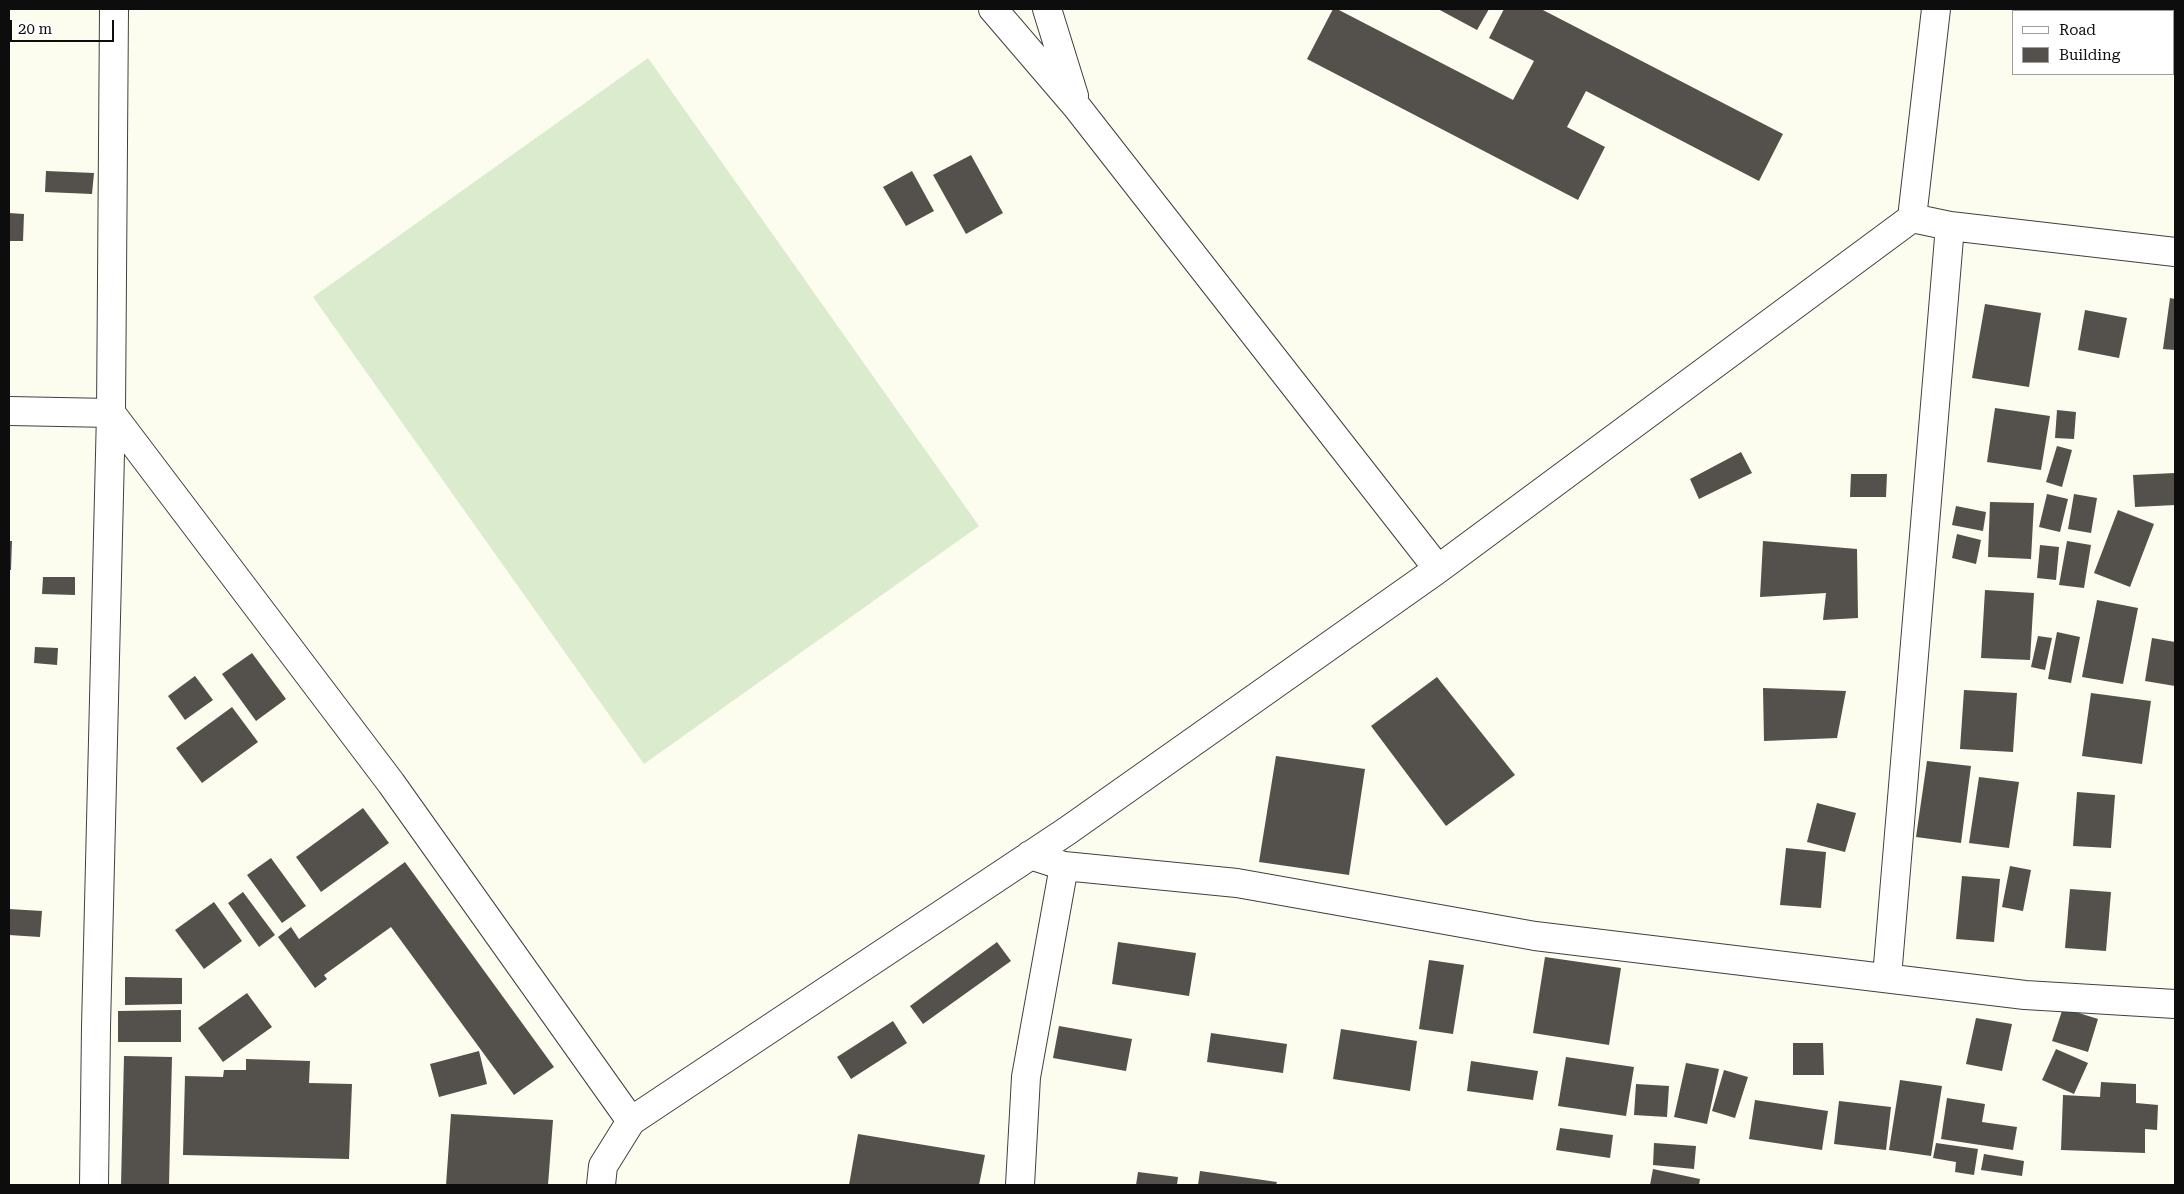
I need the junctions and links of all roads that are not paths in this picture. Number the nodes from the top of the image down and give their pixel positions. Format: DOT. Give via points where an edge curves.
graph roads {
  1 [pos="114,9"];
  2 [pos="992,9"];
  3 [pos="1047,9"];
  4 [pos="1936,9"];
  5 [pos="1077,107"];
  6 [pos="1912,218"];
  7 [pos="1950,226"];
  8 [pos="2175,252"];
  9 [pos="9,411"];
  10 [pos="111,413"];
  11 [pos="1438,569"];
  12 [pos="1030,855"];
  13 [pos="1064,866"];
  14 [pos="1887,977"];
  15 [pos="2175,1004"];
  16 [pos="631,1121"];
  17 [pos="94,1185"];
  18 [pos="601,1185"];
  19 [pos="1020,1185"];
  1 -- 10 [label="street"];
  2 -- 5 [label="street"];
  3 -- 5 [label="street"];
  4 -- 6 [label="street"];
  5 -- 11 [label="street"];
  6 -- 7 [label="street"];
  6 -- 11 [label="street"];
  7 -- 8 [label="street"];
  7 -- 14 [label="street"];
  9 -- 10 [label="street"];
  10 -- 16 [label="street" via="391,783"];
  10 -- 17 [label="street"];
  11 -- 12 [label="street"];
  12 -- 13 [label="street"];
  12 -- 16 [label="street"];
  13 -- 14 [label="street" via="1237,883 1535,936"];
  13 -- 19 [label="street" via="1026,1077"];
  14 -- 15 [label="street" via="2025,996"];
  16 -- 18 [label="street" via="604,1166"];
}
